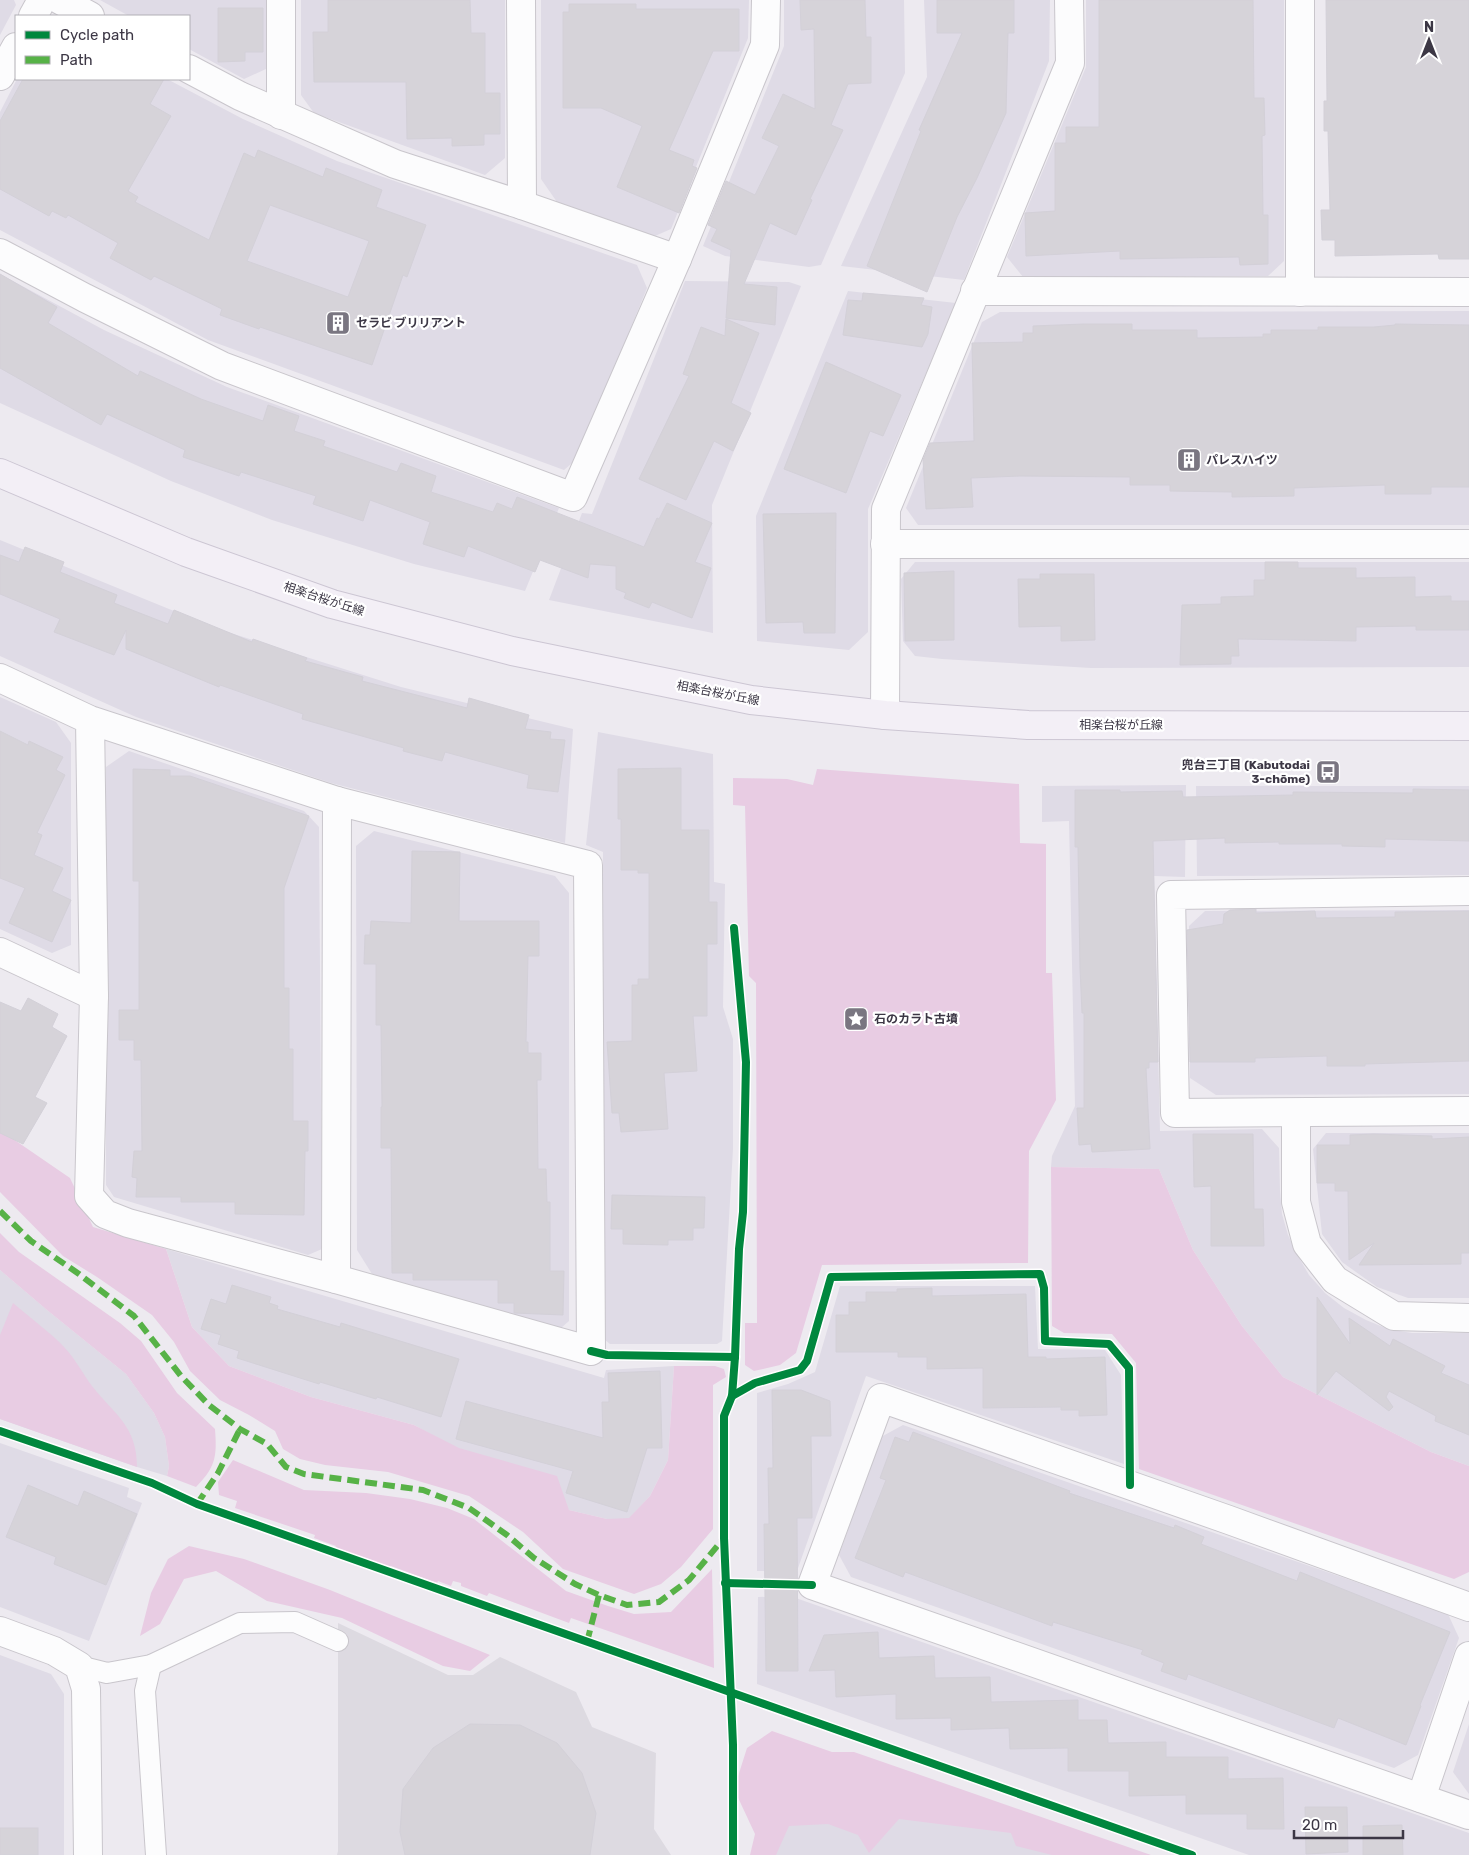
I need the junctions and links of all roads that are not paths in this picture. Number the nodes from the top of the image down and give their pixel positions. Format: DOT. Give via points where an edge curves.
graph roads {
  1 [pos="42,0"];
  2 [pos="60,0"];
  3 [pos="281,0"];
  4 [pos="521,0"];
  5 [pos="766,0"];
  6 [pos="1069,0"];
  7 [pos="1300,0"];
  8 [pos="34,15"];
  9 [pos="88,15"];
  10 [pos="15,49"];
  11 [pos="190,70"];
  12 [pos="0,76"];
  13 [pos="281,115"];
  14 [pos="522,205"];
  15 [pos="0,253"];
  16 [pos="677,259"];
  17 [pos="975,291"];
  18 [pos="1300,292"];
  19 [pos="1469,292"];
  20 [pos="0,473"];
  21 [pos="886,544"];
  22 [pos="1469,544"];
  23 [pos="0,678"];
  24 [pos="885,714"];
  25 [pos="90,720"];
  26 [pos="1469,726"];
  27 [pos="337,801"];
  28 [pos="1469,891"];
  29 [pos="0,952"];
  30 [pos="94,996"];
  31 [pos="1469,1111"];
  32 [pos="1296,1113"];
  33 [pos="336,1279"];
  34 [pos="1469,1318"];
  35 [pos="1469,1607"];
  36 [pos="0,1630"];
  37 [pos="338,1641"];
  38 [pos="1469,1656"];
  39 [pos="151,1665"];
  40 [pos="79,1666"];
  41 [pos="1421,1798"];
  42 [pos="1469,1815"];
  43 [pos="88,1855"];
  44 [pos="156,1855"];
  1 -- 8 [label="street"];
  2 -- 9 [label="street"];
  3 -- 13 [label="street"];
  4 -- 14 [label="street"];
  5 -- 16 [label="street" via="765,45"];
  6 -- 17 [label="street" via="1070,63"];
  7 -- 18 [label="street"];
  10 -- 12 [label="street"];
  11 -- 13 [label="street"];
  13 -- 14 [label="street" via="395,164"];
  14 -- 16 [label="street"];
  15 -- 16 [label="street" via="222,366 573,498"];
  17 -- 18 [label="street"];
  17 -- 21 [label="street" via="886,509"];
  18 -- 19 [label="street"];
  20 -- 24 [label="main road, 相楽台桜が丘線" via="186,552 332,604 512,651 751,700"];
  21 -- 22 [label="street"];
  21 -- 24 [label="street"];
  23 -- 25 [label="street"];
  24 -- 26 [label="main road, 相楽台桜が丘線" via="1028,725"];
  25 -- 27 [label="street"];
  25 -- 30 [label="street"];
  27 -- 33 [label="street"];
  27 -- 33 [label="street" via="588,866 590,1351"];
  28 -- 32 [label="street" via="1172,895 1176,1113"];
  29 -- 30 [label="street"];
  30 -- 33 [label="street" via="89,1196 105,1214 128,1223"];
  31 -- 32 [label="street"];
  32 -- 34 [label="street" via="1296,1202 1307,1244 1335,1280 1394,1316"];
  35 -- 41 [label="street" via="880,1398 812,1585"];
  36 -- 40 [label="street" via="54,1651"];
  37 -- 39 [label="lane" via="295,1622 240,1623"];
  38 -- 41 [label="street"];
  39 -- 40 [label="lane" via="108,1672"];
  39 -- 44 [label="lane" via="145,1691"];
  40 -- 43 [label="street" via="86,1689"];
  41 -- 42 [label="street"];
}
